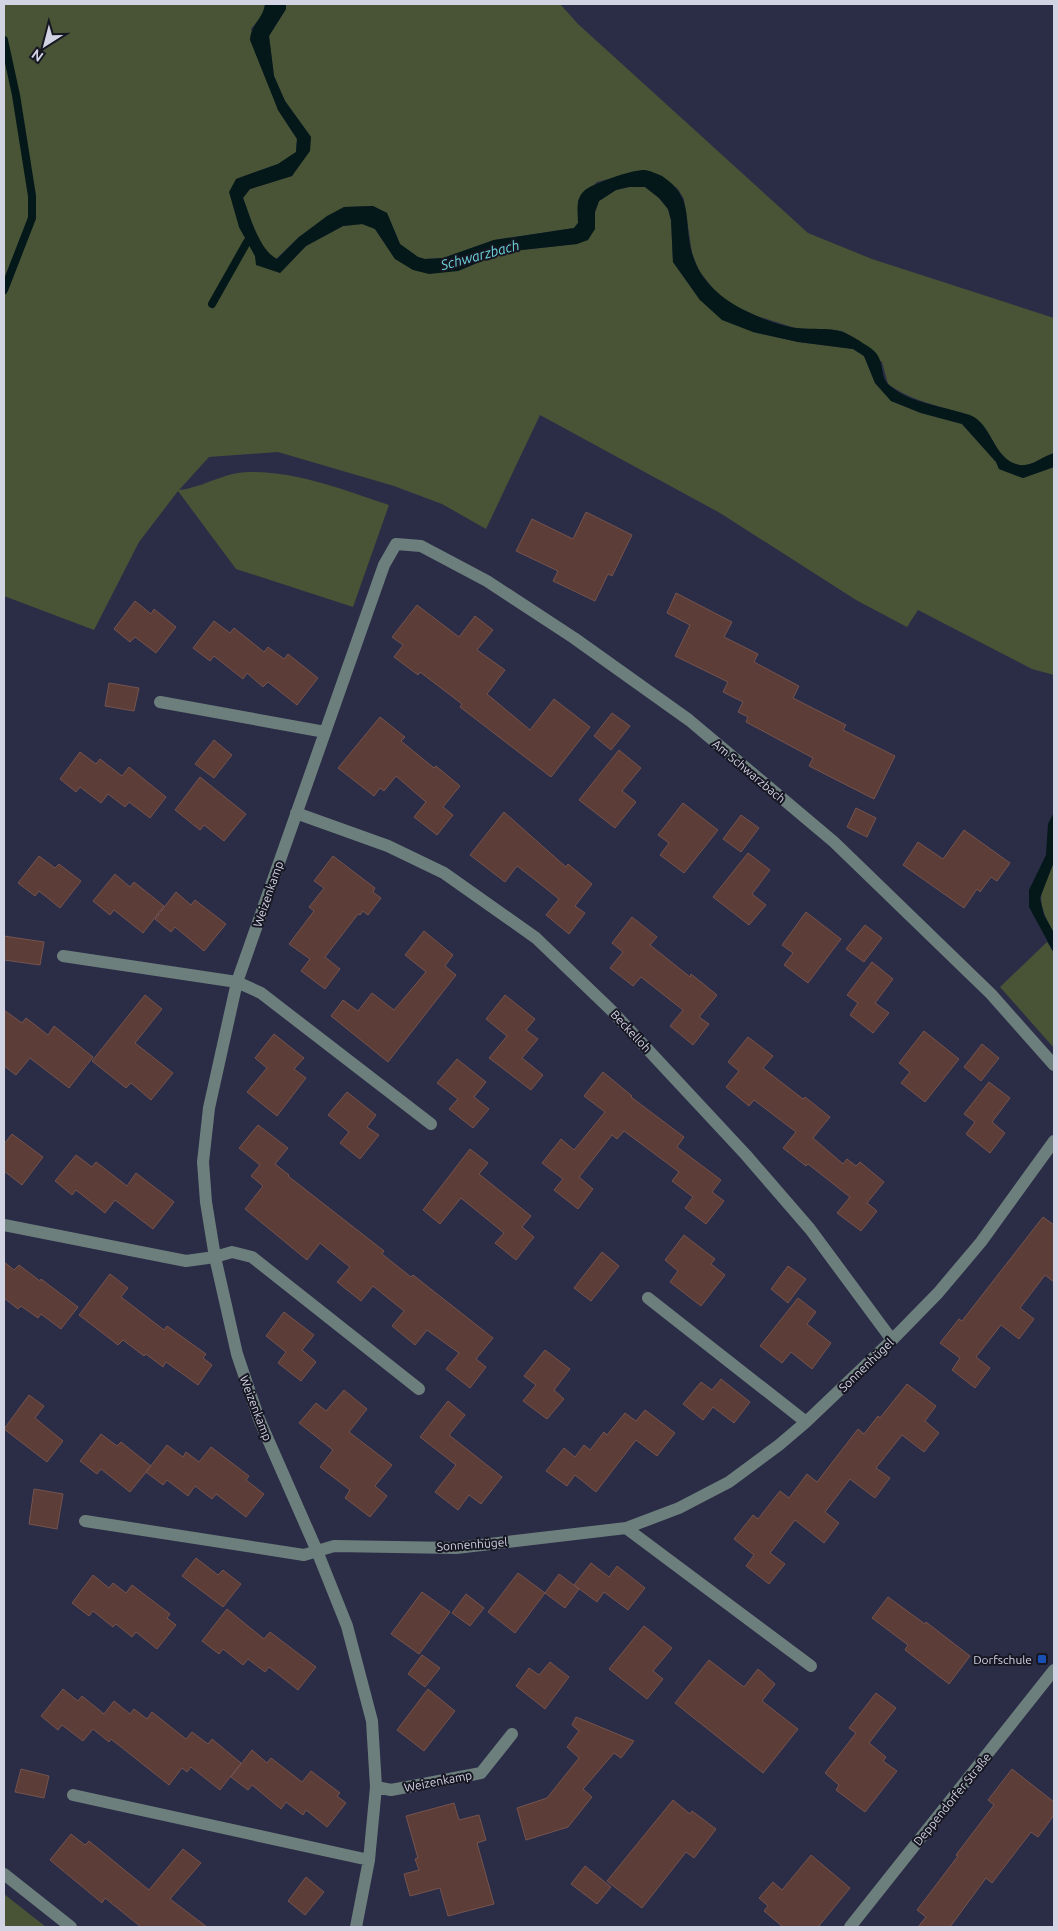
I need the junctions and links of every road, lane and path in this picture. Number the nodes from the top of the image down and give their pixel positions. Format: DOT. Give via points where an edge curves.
graph roads {
  1 [pos="396,544"];
  2 [pos="160,702"];
  3 [pos="325,732"];
  4 [pos="296,813"];
  5 [pos="64,956"];
  6 [pos="237,982"];
  7 [pos="1054,1065"];
  8 [pos="431,1124"];
  9 [pos="1054,1141"];
  10 [pos="4,1225"];
  11 [pos="215,1257"];
  12 [pos="648,1298"];
  13 [pos="892,1340"];
  14 [pos="419,1389"];
  15 [pos="806,1422"];
  16 [pos="85,1521"];
  17 [pos="626,1528"];
  18 [pos="318,1551"];
  19 [pos="811,1666"];
  20 [pos="1054,1670"];
  21 [pos="512,1734"];
  22 [pos="376,1787"];
  23 [pos="73,1795"];
  24 [pos="368,1860"];
  25 [pos="4,1874"];
  26 [pos="71,1927"];
  27 [pos="356,1927"];
  28 [pos="850,1927"];
  1 -- 3 [label="street, Weizenkamp" via="384,565"];
  1 -- 7 [label="street, Am Schwarzbach" via="421,546 487,581 689,720 834,842 991,994"];
  2 -- 3 [label="street"];
  3 -- 4 [label="street, Weizenkamp"];
  4 -- 6 [label="street, Weizenkamp"];
  4 -- 13 [label="street, Beckelloh" via="388,846 444,874 536,938 611,1010 746,1155 810,1230"];
  5 -- 6 [label="street"];
  6 -- 8 [label="street" via="261,993"];
  6 -- 11 [label="street, Weizenkamp" via="209,1108 203,1162"];
  9 -- 13 [label="street, Sonnenhügel" via="981,1242"];
  10 -- 11 [label="street" via="186,1260"];
  11 -- 14 [label="street" via="232,1252 252,1257"];
  11 -- 18 [label="street, Weizenkamp" via="237,1354 259,1419"];
  12 -- 15 [label="street"];
  13 -- 15 [label="street, Sonnenhügel"];
  15 -- 17 [label="street, Sonnenhügel" via="729,1482 679,1508"];
  16 -- 18 [label="street" via="304,1555"];
  17 -- 18 [label="street, Sonnenhügel" via="456,1548 334,1546"];
  17 -- 19 [label="street"];
  18 -- 22 [label="street, Weizenkamp" via="348,1626 372,1721"];
  20 -- 28 [label="street, Deppendorfer Straße"];
  21 -- 22 [label="street, Weizenkamp" via="481,1773 392,1790"];
  22 -- 24 [label="street, Weizenkamp"];
  23 -- 24 [label="street"];
  24 -- 27 [label="street, Weizenkamp"];
  25 -- 26 [label="street"];
}
